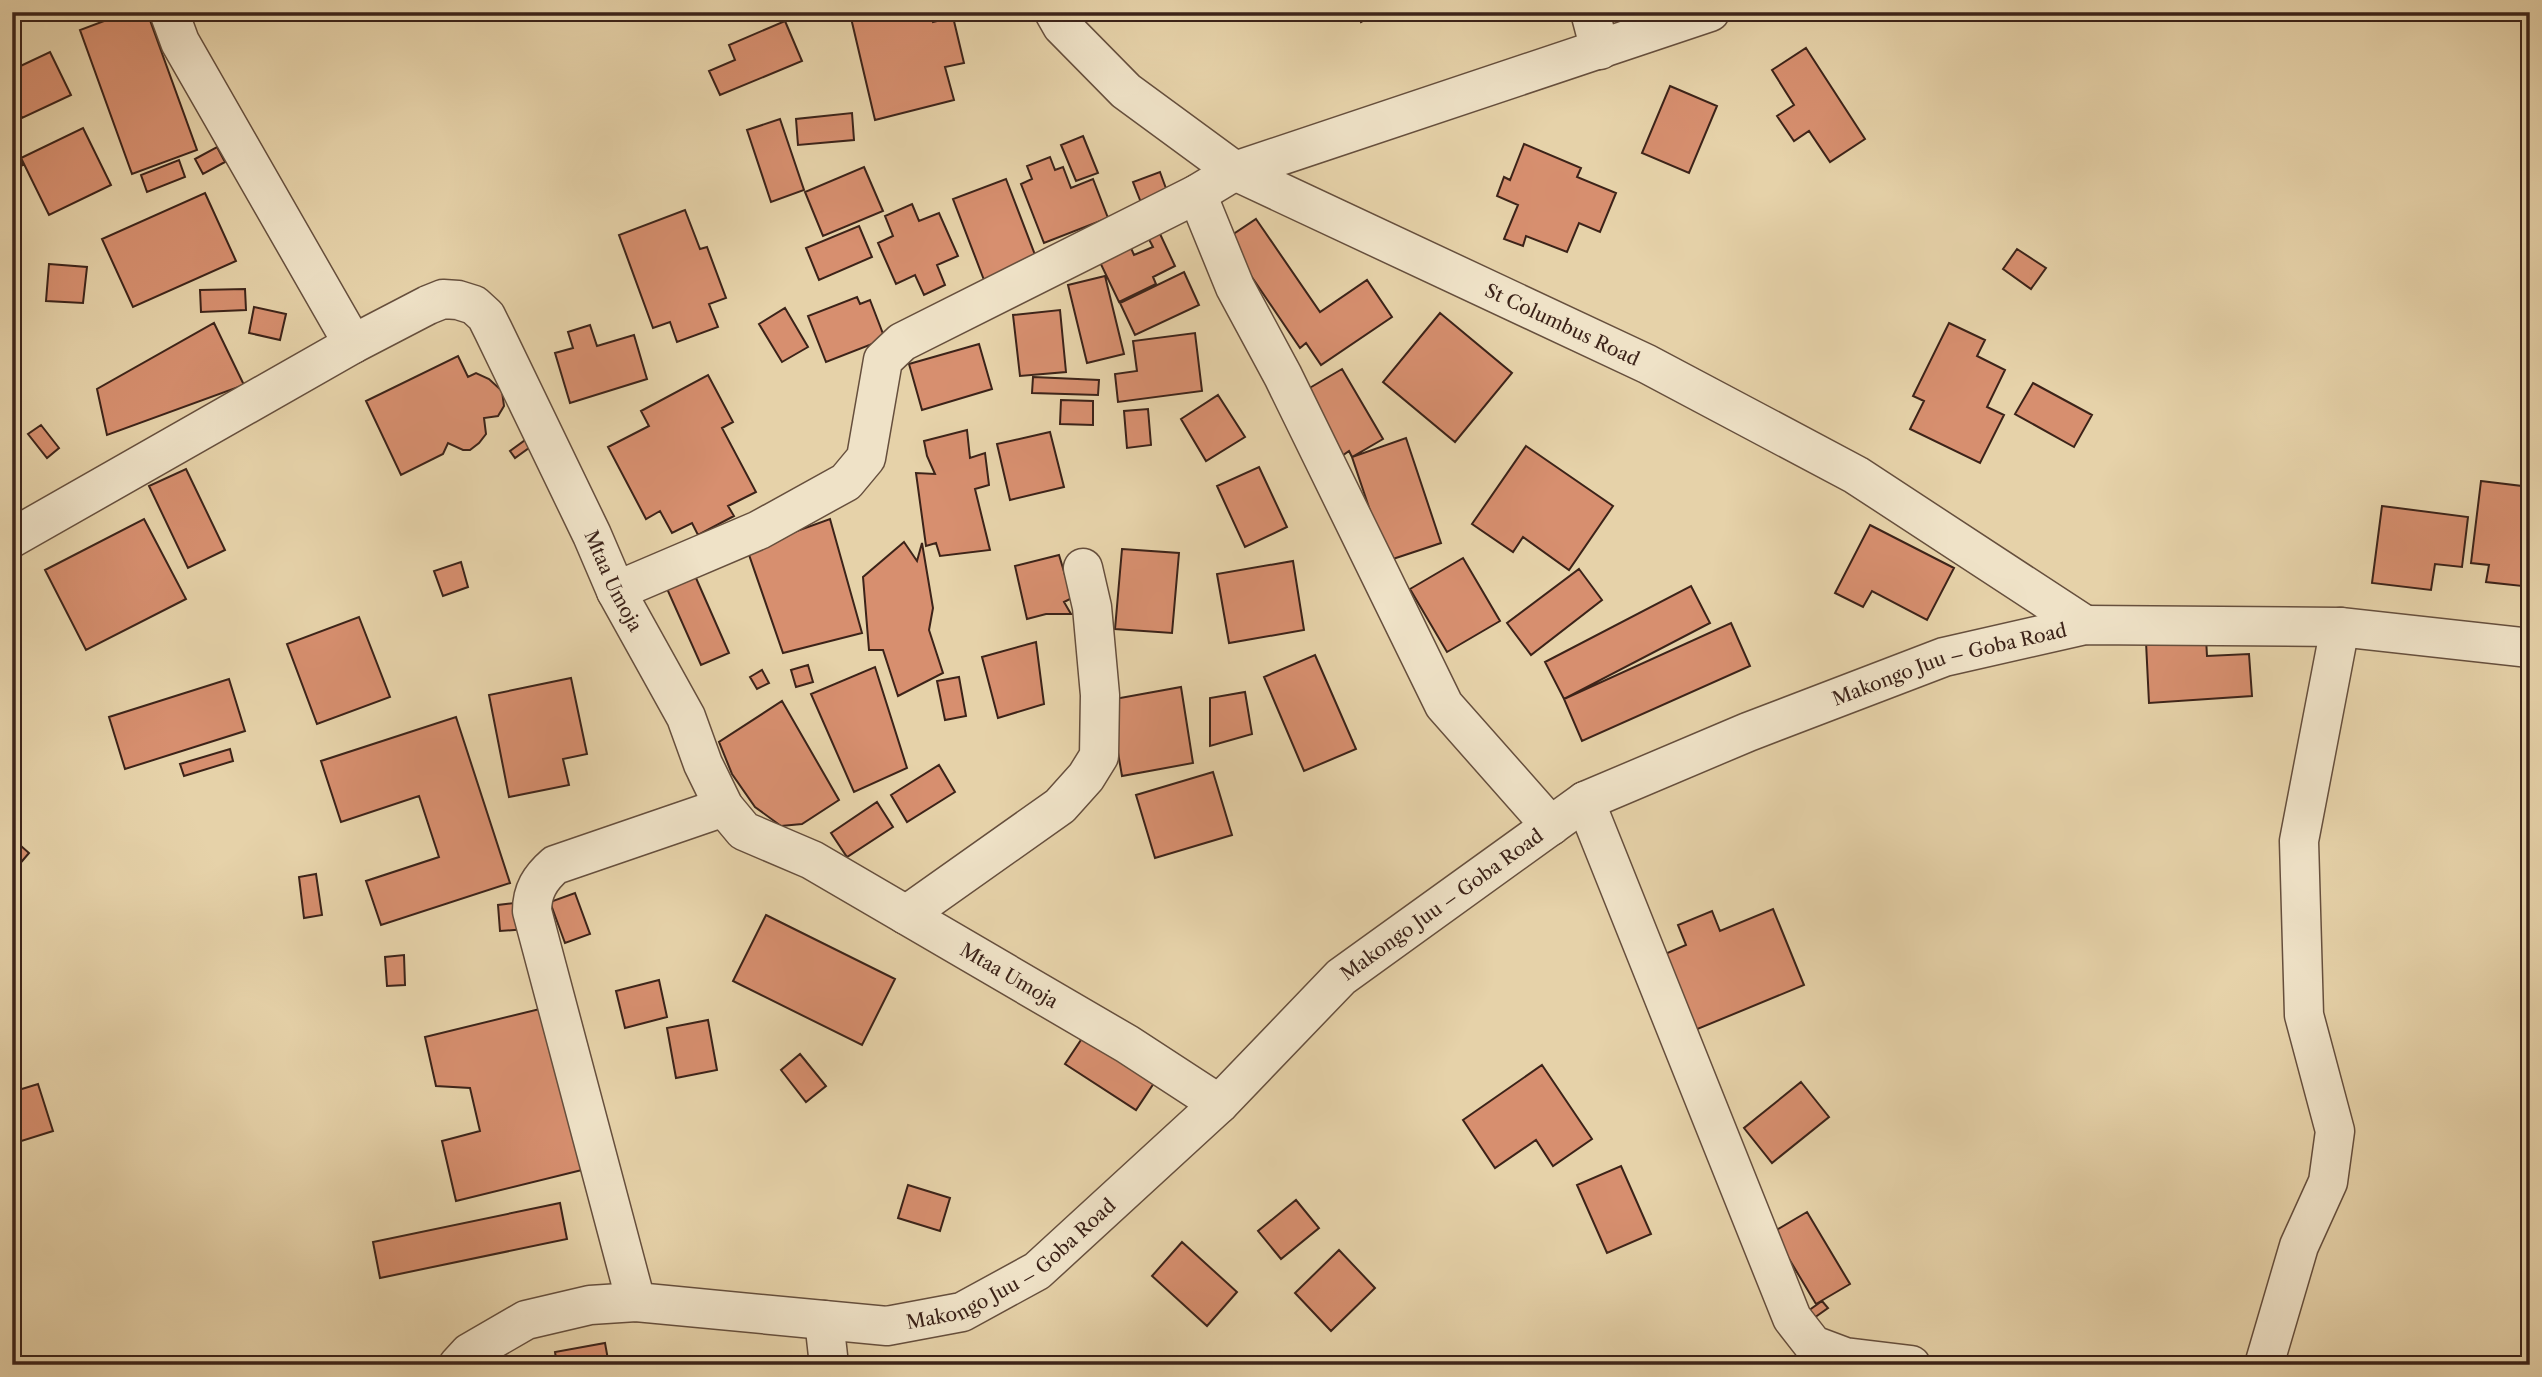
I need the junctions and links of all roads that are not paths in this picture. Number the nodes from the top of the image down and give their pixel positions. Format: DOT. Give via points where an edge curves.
graph roads {
  1 [pos="169,12"];
  2 [pos="1054,12"];
  3 [pos="1590,12"];
  4 [pos="1710,12"];
  5 [pos="1600,50"];
  6 [pos="1235,171"];
  7 [pos="1197,194"];
  8 [pos="353,344"];
  9 [pos="12,538"];
  10 [pos="1083,568"];
  11 [pos="616,591"];
  12 [pos="2085,625"];
  13 [pos="2340,627"];
  14 [pos="2530,648"];
  15 [pos="1585,801"];
  16 [pos="724,807"];
  17 [pos="1551,826"];
  18 [pos="906,915"];
  19 [pos="1219,1104"];
  20 [pos="636,1302"];
  21 [pos="824,1320"];
  22 [pos="458,1365"];
  23 [pos="829,1365"];
  24 [pos="1911,1365"];
  25 [pos="2264,1365"];
  1 -- 8 [label="street" via="180,42"];
  2 -- 6 [label="street, St Columbus Road" via="1062,26 1126,91"];
  3 -- 5 [label="street"];
  4 -- 5 [label="street"];
  5 -- 6 [label="street"];
  6 -- 7 [label="street"];
  6 -- 12 [label="street, St Columbus Road" via="1647,364 1856,475"];
  7 -- 11 [label="street" via="902,342 883,360 866,458 846,482 759,530"];
  7 -- 17 [label="street" via="1235,288 1444,705"];
  8 -- 9 [label="street, Mtaa Umoja"];
  8 -- 11 [label="street, Mtaa Umoja" via="443,299 474,305 486,316"];
  10 -- 18 [label="street" via="1092,607 1100,695 1099,755 1060,806"];
  11 -- 16 [label="street, Mtaa Umoja" via="687,717"];
  12 -- 13 [label="street, Makongo Juu – Goba Road"];
  12 -- 15 [label="street, Makongo Juu – Goba Road" via="1944,657"];
  13 -- 14 [label="street, Makongo Juu – Goba Road"];
  13 -- 25 [label="street" via="2299,841 2304,1015 2335,1131 2328,1182 2298,1246"];
  15 -- 17 [label="street, Makongo Juu – Goba Road"];
  15 -- 24 [label="street" via="1792,1318 1814,1345 1844,1357"];
  16 -- 18 [label="street, Mtaa Umoja" via="744,831 811,860"];
  16 -- 20 [label="street" via="555,865 544,874 532,898"];
  17 -- 19 [label="street, Makongo Juu – Goba Road" via="1341,977"];
  18 -- 19 [label="street, Mtaa Umoja" via="1128,1044"];
  19 -- 21 [label="street, Makongo Juu – Goba Road" via="1037,1271 962,1312 887,1326"];
  20 -- 21 [label="street, Makongo Juu – Goba Road"];
  20 -- 22 [label="street, Makongo Juu – Goba Road" via="590,1305 526,1320 469,1353"];
  21 -- 23 [label="street"];
}
